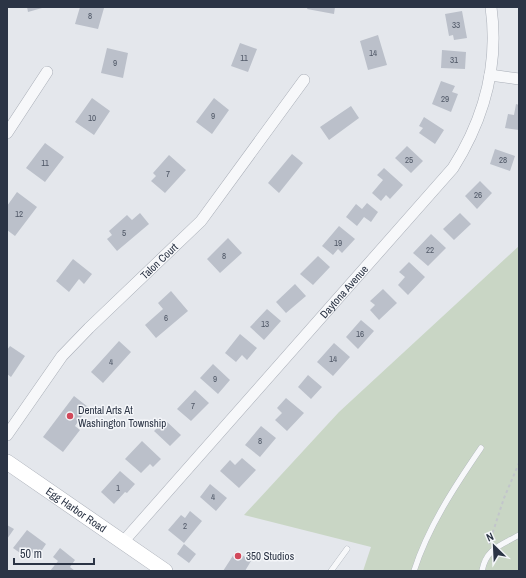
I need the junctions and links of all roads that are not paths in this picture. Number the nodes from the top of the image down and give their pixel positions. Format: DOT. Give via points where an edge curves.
graph roads {
  1 [pos="491,7"];
  2 [pos="47,72"];
  3 [pos="490,76"];
  4 [pos="519,79"];
  5 [pos="304,80"];
  6 [pos="7,133"];
  7 [pos="7,435"];
  8 [pos="481,448"];
  9 [pos="7,462"];
  10 [pos="519,535"];
  11 [pos="123,542"];
  12 [pos="347,549"];
  13 [pos="165,571"];
  14 [pos="331,571"];
  15 [pos="414,571"];
  16 [pos="482,571"];
  1 -- 3 [label="street, Daytona Avenue" via="493,36"];
  2 -- 6 [label="street"];
  3 -- 4 [label="street"];
  3 -- 11 [label="street, Daytona Avenue" via="475,128 453,168"];
  5 -- 7 [label="street, Talon Court" via="201,222 62,356"];
  8 -- 15 [label="lane" via="443,507"];
  9 -- 11 [label="main road, Egg Harbor Road"];
  10 -- 16 [label="lane" via="499,545 487,556"];
  11 -- 13 [label="main road, Egg Harbor Road"];
  12 -- 14 [label="lane"];
}
